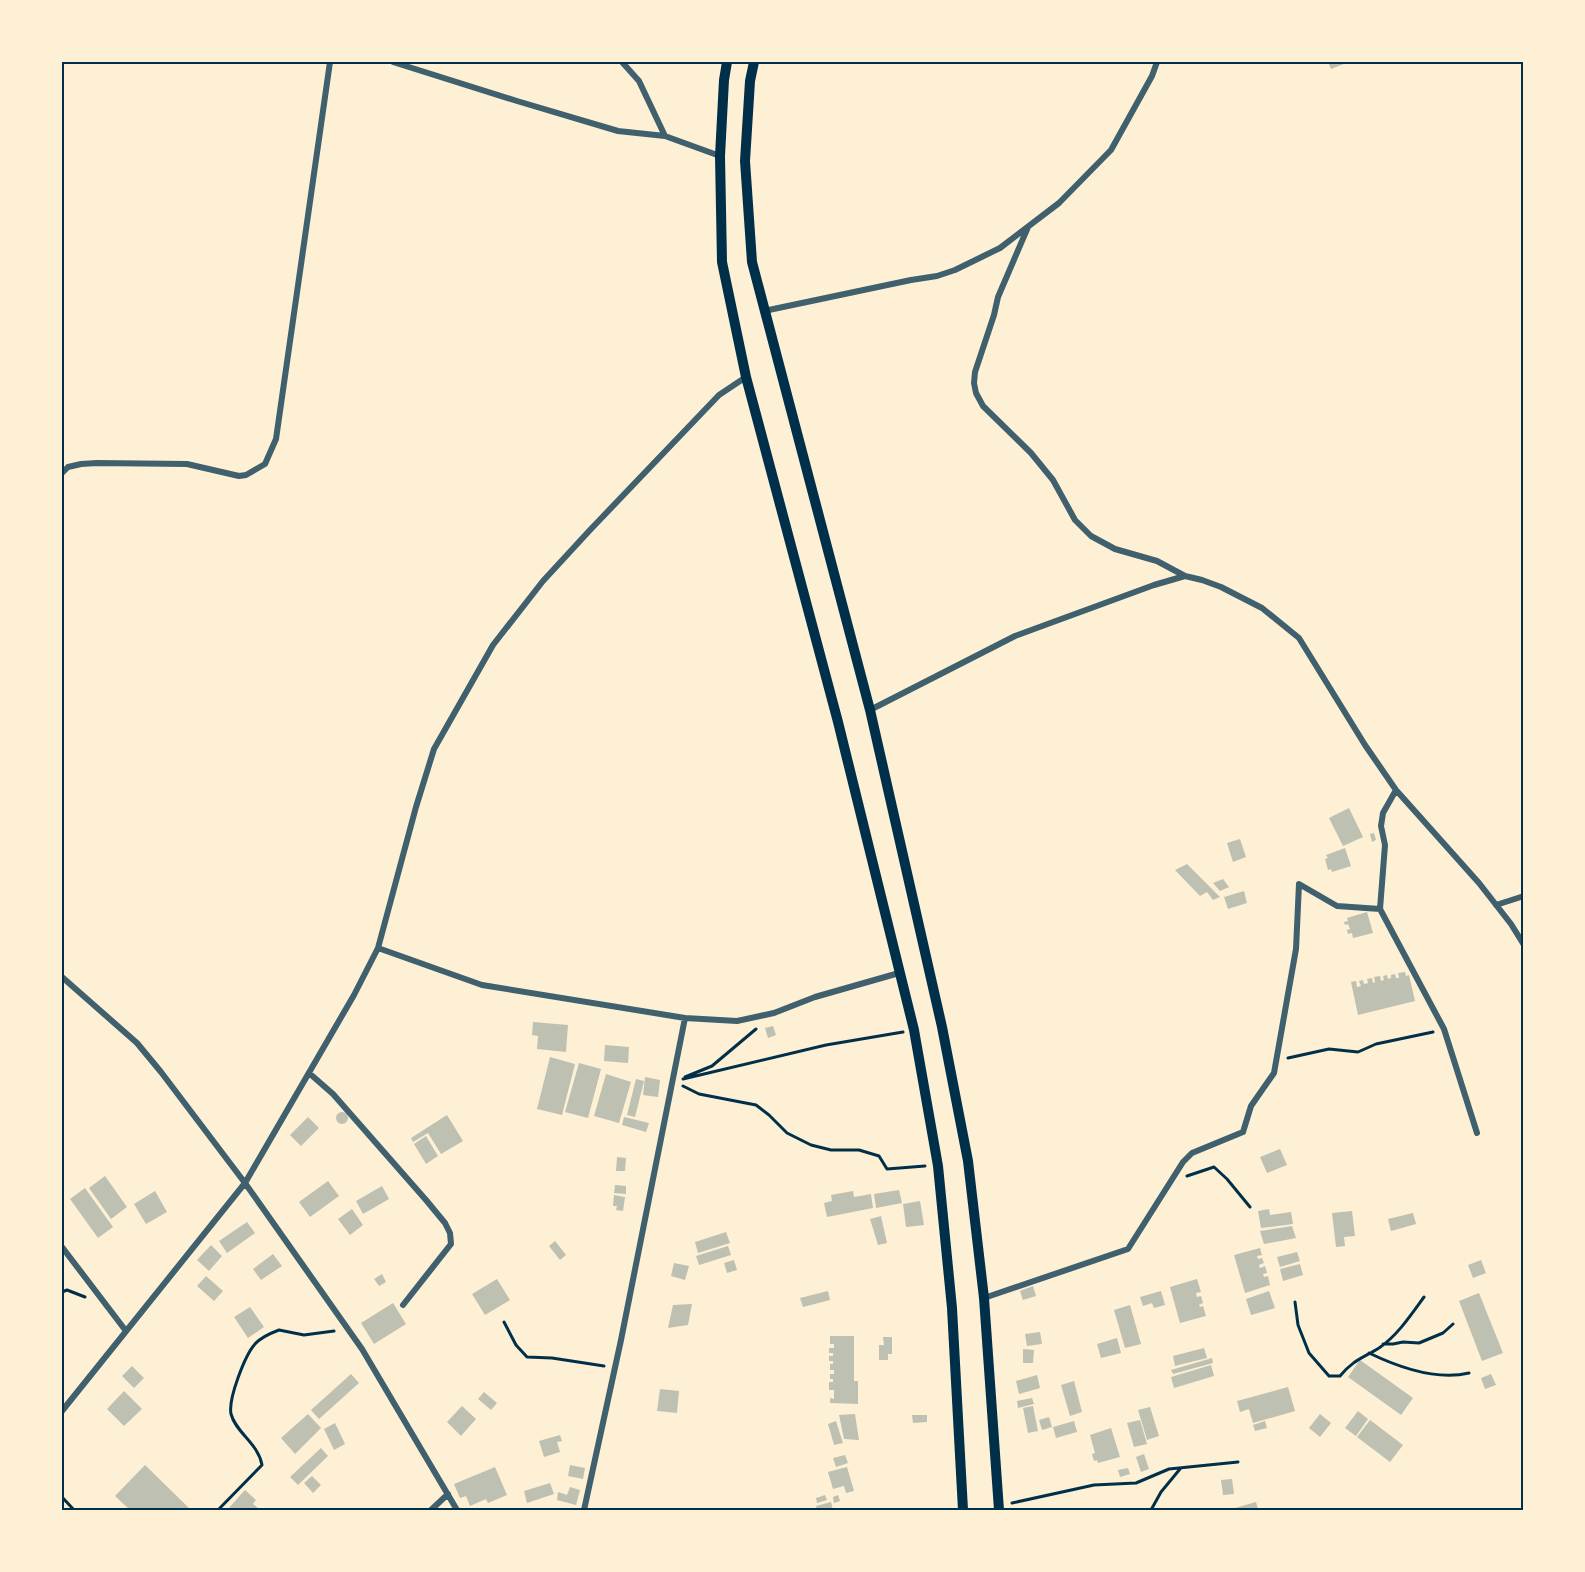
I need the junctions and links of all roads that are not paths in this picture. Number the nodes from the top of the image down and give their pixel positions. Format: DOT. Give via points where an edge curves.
graph roads {
  1 [pos="330,62"];
  2 [pos="393,62"];
  3 [pos="622,62"];
  4 [pos="727,62"];
  5 [pos="754,62"];
  6 [pos="1157,62"];
  7 [pos="665,136"];
  8 [pos="720,156"];
  9 [pos="1028,227"];
  10 [pos="763,311"];
  11 [pos="746,377"];
  12 [pos="62,473"];
  13 [pos="1185,576"];
  14 [pos="870,710"];
  15 [pos="1396,790"];
  16 [pos="1524,896"];
  17 [pos="1496,905"];
  18 [pos="1380,909"];
  19 [pos="1524,945"];
  20 [pos="378,948"];
  21 [pos="899,973"];
  22 [pos="62,977"];
  23 [pos="685,1018"];
  24 [pos="309,1073"];
  25 [pos="1477,1133"];
  26 [pos="245,1183"];
  27 [pos="62,1247"];
  28 [pos="984,1298"];
  29 [pos="403,1305"];
  30 [pos="126,1331"];
  31 [pos="62,1411"];
  32 [pos="448,1494"];
  33 [pos="998,1508"];
  34 [pos="431,1510"];
  35 [pos="457,1510"];
  36 [pos="584,1510"];
  37 [pos="963,1510"];
  1 -- 12 [label="street" via="276,439 265,464 239,476 187,465 97,463 68,467"];
  2 -- 7 [label="street" via="618,131"];
  3 -- 7 [label="street" via="639,81"];
  4 -- 8 [label="main road"];
  5 -- 10 [label="main road" via="745,161 752,262"];
  6 -- 9 [label="street" via="1111,150 1059,203"];
  7 -- 8 [label="street"];
  8 -- 11 [label="main road" via="722,262"];
  9 -- 10 [label="street" via="1000,248 938,276"];
  9 -- 13 [label="street" via="998,297 978,362 976,393 983,406 1053,480 1076,520 1091,536"];
  10 -- 14 [label="main road"];
  11 -- 20 [label="street" via="719,395 590,530 493,645 434,749"];
  11 -- 21 [label="main road" via="838,722"];
  13 -- 14 [label="street" via="1015,636"];
  13 -- 15 [label="street" via="1262,608 1299,638"];
  14 -- 28 [label="main road" via="942,1027 968,1161"];
  15 -- 17 [label="street"];
  15 -- 18 [label="street" via="1383,813"];
  16 -- 17 [label="street"];
  17 -- 19 [label="street"];
  18 -- 25 [label="street" via="1444,1029"];
  18 -- 28 [label="street" via="1337,906 1299,884 1296,949 1274,1073 1251,1107 1243,1132 1192,1154 1183,1162 1128,1249"];
  20 -- 23 [label="street" via="482,985"];
  20 -- 24 [label="street"];
  21 -- 23 [label="street" via="737,1021"];
  21 -- 37 [label="main road" via="914,1030 938,1166 952,1308"];
  22 -- 26 [label="street" via="137,1043"];
  23 -- 36 [label="street"];
  24 -- 26 [label="street"];
  24 -- 29 [label="street" via="333,1094 450,1233 451,1244"];
  26 -- 30 [label="street"];
  26 -- 32 [label="street" via="362,1349"];
  27 -- 30 [label="street"];
  28 -- 33 [label="main road"];
  30 -- 31 [label="street"];
  32 -- 34 [label="street"];
  32 -- 35 [label="street"];
}
